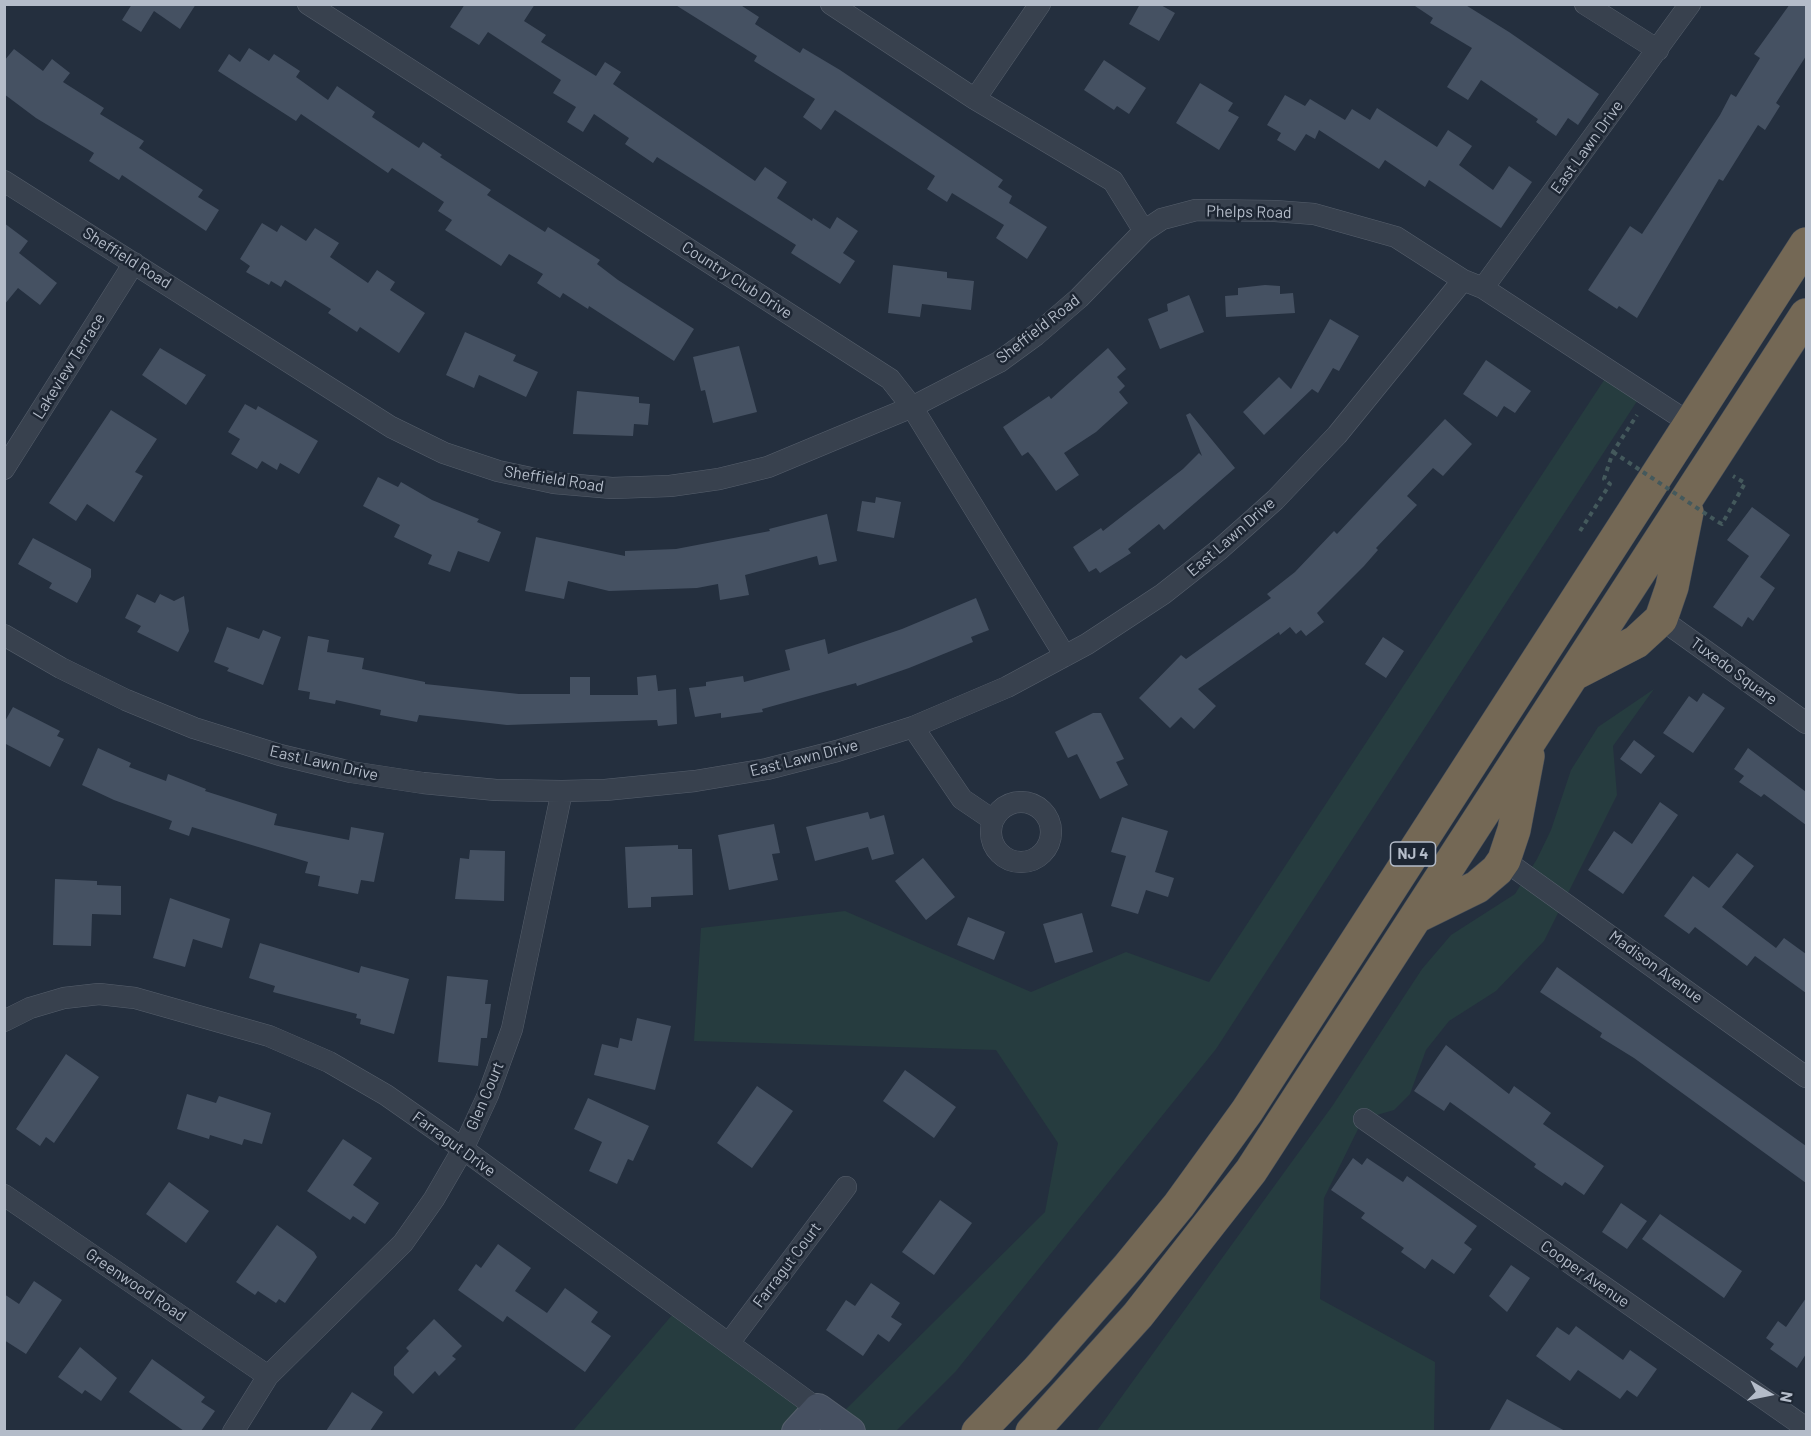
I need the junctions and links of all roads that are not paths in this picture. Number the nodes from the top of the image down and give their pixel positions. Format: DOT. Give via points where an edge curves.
graph roads {
  1 [pos="308,4"];
  2 [pos="831,4"];
  3 [pos="1040,4"];
  4 [pos="1585,4"];
  5 [pos="1690,4"];
  6 [pos="1658,50"];
  7 [pos="975,99"];
  8 [pos="4,181"];
  9 [pos="1144,231"];
  10 [pos="1806,244"];
  11 [pos="134,263"];
  12 [pos="1463,280"];
  13 [pos="1484,288"];
  14 [pos="1806,315"];
  15 [pos="912,407"];
  16 [pos="1691,424"];
  17 [pos="4,469"];
  18 [pos="1691,493"];
  19 [pos="1661,619"];
  20 [pos="4,635"];
  21 [pos="1065,656"];
  22 [pos="1575,674"];
  23 [pos="1806,723"];
  24 [pos="913,727"];
  25 [pos="1531,741"];
  26 [pos="562,791"];
  27 [pos="993,820"];
  28 [pos="1504,860"];
  29 [pos="1418,916"];
  30 [pos="4,1021"];
  31 [pos="1806,1077"];
  32 [pos="1364,1119"];
  33 [pos="463,1149"];
  34 [pos="846,1187"];
  35 [pos="4,1195"];
  36 [pos="729,1343"];
  37 [pos="268,1376"];
  38 [pos="818,1408"];
  39 [pos="1806,1428"];
  40 [pos="233,1431"];
  41 [pos="797,1431"];
  42 [pos="850,1431"];
  43 [pos="978,1431"];
  44 [pos="1032,1431"];
  1 -- 15 [label="street, Country Club Drive" via="890,379"];
  2 -- 7 [label="street"];
  3 -- 7 [label="street"];
  4 -- 6 [label="street"];
  5 -- 6 [label="street, East Lawn Drive"];
  6 -- 13 [label="street, East Lawn Drive"];
  7 -- 9 [label="street" via="1113,181"];
  8 -- 11 [label="street, Sheffield Road"];
  9 -- 12 [label="street, Phelps Road" via="1162,219 1196,210 1314,214 1396,237"];
  9 -- 15 [label="street, Sheffield Road" via="1080,298 1036,335 999,362"];
  10 -- 16 [label="highway, NJ 4"];
  11 -- 15 [label="street, Sheffield Road" via="392,427 444,453 498,471 554,483 612,488 719,479 768,467"];
  11 -- 17 [label="street, Lakeview Terrace"];
  12 -- 13 [label="street, Phelps Road"];
  12 -- 21 [label="street, East Lawn Drive" via="1337,435 1275,500 1163,594"];
  13 -- 16 [label="street, Phelps Road"];
  14 -- 18 [label="highway, NJ 4"];
  15 -- 21 [label="street, Country Club Drive"];
  16 -- 43 [label="highway, NJ 4" via="1225,1143 1110,1289"];
  18 -- 19 [label="highway" via="1672,587"];
  18 -- 22 [label="highway, NJ 4"];
  19 -- 22 [label="highway" via="1636,642"];
  19 -- 23 [label="street, Tuxedo Square"];
  20 -- 26 [label="street, East Lawn Drive" via="126,700 194,728 280,755 351,772 423,783"];
  21 -- 24 [label="street, East Lawn Drive" via="1007,687"];
  22 -- 25 [label="highway, NJ 4"];
  24 -- 26 [label="street, East Lawn Drive" via="766,769 695,781"];
  24 -- 27 [label="street" via="962,799"];
  25 -- 28 [label="highway" via="1514,830"];
  25 -- 29 [label="highway, NJ 4"];
  26 -- 33 [label="street, Glen Court" via="512,1029"];
  28 -- 29 [label="highway" via="1477,887"];
  28 -- 31 [label="street, Madison Avenue"];
  29 -- 44 [label="highway, NJ 4" via="1251,1171 1138,1315"];
  30 -- 33 [label="street, Farragut Drive" via="64,998 99,994 135,998 269,1036 329,1062 386,1095"];
  32 -- 39 [label="street, Cooper Avenue"];
  33 -- 36 [label="street, Farragut Drive"];
  33 -- 37 [label="street, Glen Court" via="403,1243"];
  34 -- 36 [label="street, Farragut Court"];
  35 -- 37 [label="street, Greenwood Road"];
  36 -- 38 [label="street, Farragut Drive"];
  37 -- 40 [label="street, Glen Court"];
  38 -- 41 [label="street"];
  38 -- 42 [label="street, Farragut Drive"];
}
